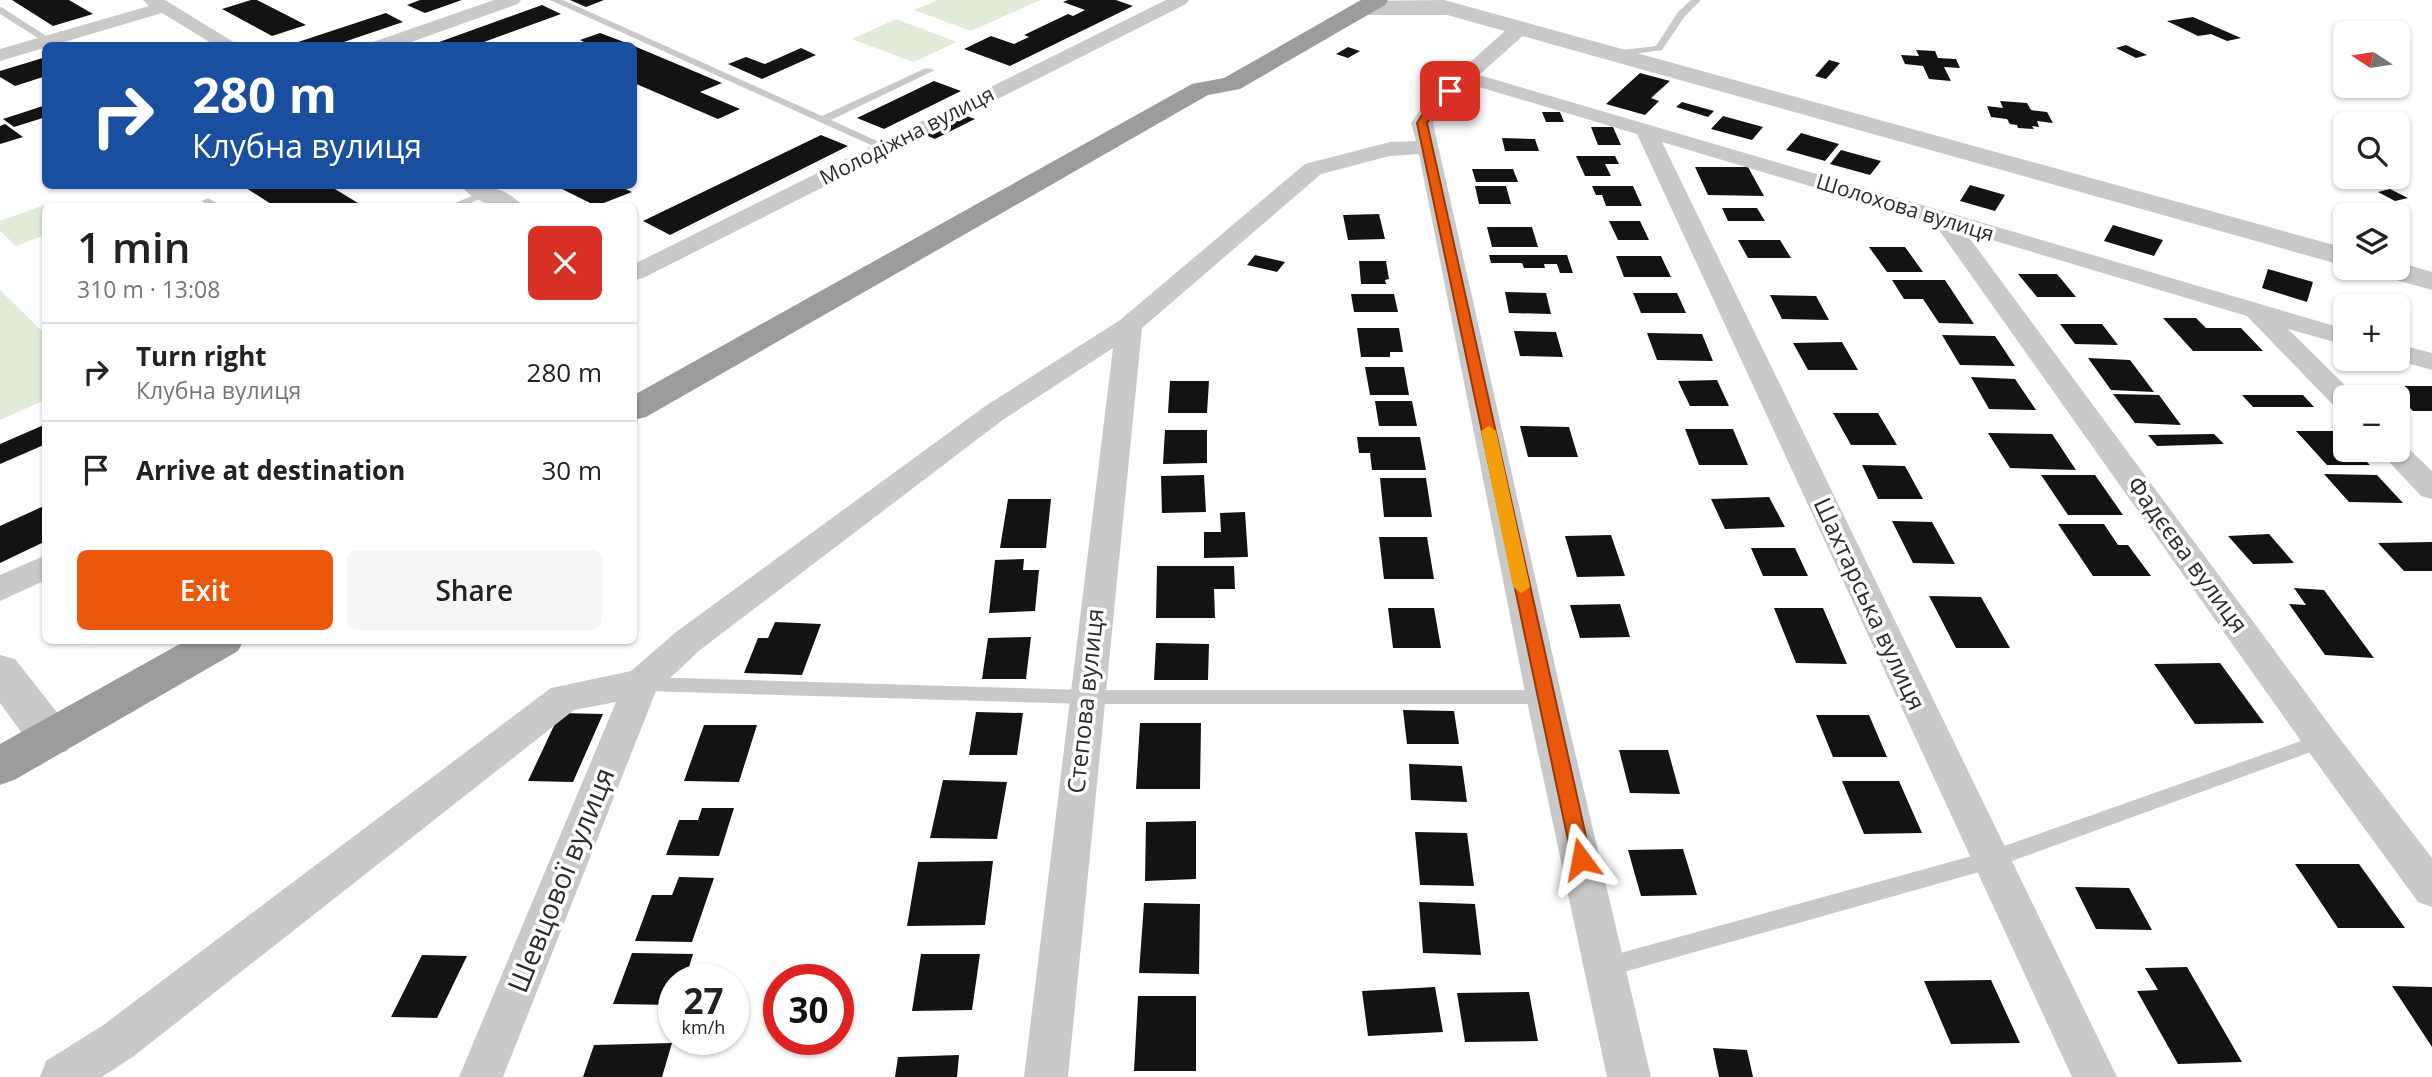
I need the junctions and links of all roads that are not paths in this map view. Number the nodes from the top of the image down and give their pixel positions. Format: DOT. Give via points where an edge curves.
graph roads {
  1 [pos="512,0"];
  2 [pos="555,0"];
  3 [pos="1180,0"];
  4 [pos="1419,0"];
  5 [pos="1696,0"];
  6 [pos="158,3"];
  7 [pos="1362,3"];
  8 [pos="1443,5"];
  9 [pos="0,10"];
  10 [pos="1520,29"];
  11 [pos="48,41"];
  12 [pos="45,42"];
  13 [pos="224,42"];
  14 [pos="391,42"];
  15 [pos="42,43"];
  16 [pos="1614,54"];
  17 [pos="0,55"];
  18 [pos="930,70"];
  19 [pos="1466,77"];
  20 [pos="823,120"];
  21 [pos="1646,129"];
  22 [pos="1429,146"];
  23 [pos="884,148"];
  24 [pos="480,189"];
  25 [pos="459,203"];
  26 [pos="505,203"];
  27 [pos="1944,220"];
  28 [pos="2333,254"];
  29 [pos="637,272"];
  30 [pos="2410,275"];
  31 [pos="2432,281"];
  32 [pos="2257,312"];
  33 [pos="1129,326"];
  34 [pos="2333,334"];
  35 [pos="2410,356"];
  36 [pos="2432,362"];
  37 [pos="2333,389"];
  38 [pos="637,407"];
  39 [pos="2405,462"];
  40 [pos="2432,489"];
  41 [pos="42,568"];
  42 [pos="0,589"];
  43 [pos="216,644"];
  44 [pos="0,671"];
  45 [pos="641,684"];
  46 [pos="1544,696"];
  47 [pos="1086,697"];
  48 [pos="51,737"];
  49 [pos="2321,741"];
  50 [pos="0,765"];
  51 [pos="1990,860"];
  52 [pos="2432,889"];
  53 [pos="1606,967"];
  54 [pos="62,1077"];
  55 [pos="481,1077"];
  56 [pos="1046,1077"];
  57 [pos="1629,1077"];
  58 [pos="2095,1077"];
  1 -- 14 [label="street"];
  2 -- 20 [label="lane"];
  3 -- 23 [label="street, Молодіжна вулиця"];
  4 -- 8 [label="street"];
  5 -- 16 [label="lane" via="1659,48"];
  6 -- 11 [label="street"];
  6 -- 13 [label="street"];
  7 -- 8 [label="street"];
  7 -- 38 [label="highway" via="1231,84 1200,89"];
  8 -- 10 [label="street"];
  9 -- 11 [label="lane"];
  10 -- 16 [label="street"];
  10 -- 19 [label="street"];
  11 -- 12 [label="street"];
  15 -- 17 [label="street"];
  16 -- 28 [label="street"];
  18 -- 20 [label="lane"];
  19 -- 21 [label="street, Шолохова вулиця"];
  19 -- 22 [label="street" via="1433,104 1422,123"];
  20 -- 23 [label="lane"];
  21 -- 27 [label="street, Шолохова вулиця"];
  21 -- 51 [label="street, Шахтарська вулиця"];
  22 -- 33 [label="street" via="1390,149 1313,169"];
  22 -- 46 [label="street"];
  23 -- 29 [label="street, Молодіжна вулиця"];
  24 -- 25 [label="lane"];
  24 -- 26 [label="street"];
  27 -- 32 [label="street, Шолохова вулиця"];
  27 -- 49 [label="street, Фадєєва вулиця"];
  30 -- 31 [label="street"];
  32 -- 34 [label="street, Шолохова вулиця"];
  32 -- 37 [label="street"];
  33 -- 45 [label="street" via="984,421 688,640"];
  33 -- 47 [label="street, Степова вулиця"];
  35 -- 36 [label="street"];
  39 -- 40 [label="street"];
  41 -- 42 [label="street"];
  43 -- 48 [label="highway"];
  44 -- 48 [label="street"];
  45 -- 47 [label="lane"];
  45 -- 54 [label="street" via="564,698 118,1041"];
  45 -- 55 [label="street, Шевцової вулиця"];
  46 -- 47 [label="lane"];
  46 -- 53 [label="street"];
  47 -- 56 [label="street, Степова вулиця"];
  48 -- 50 [label="highway"];
  49 -- 51 [label="lane"];
  49 -- 52 [label="street, Фадєєва вулиця"];
  51 -- 53 [label="lane"];
  51 -- 58 [label="street, Шахтарська вулиця"];
  53 -- 57 [label="street"];
}
